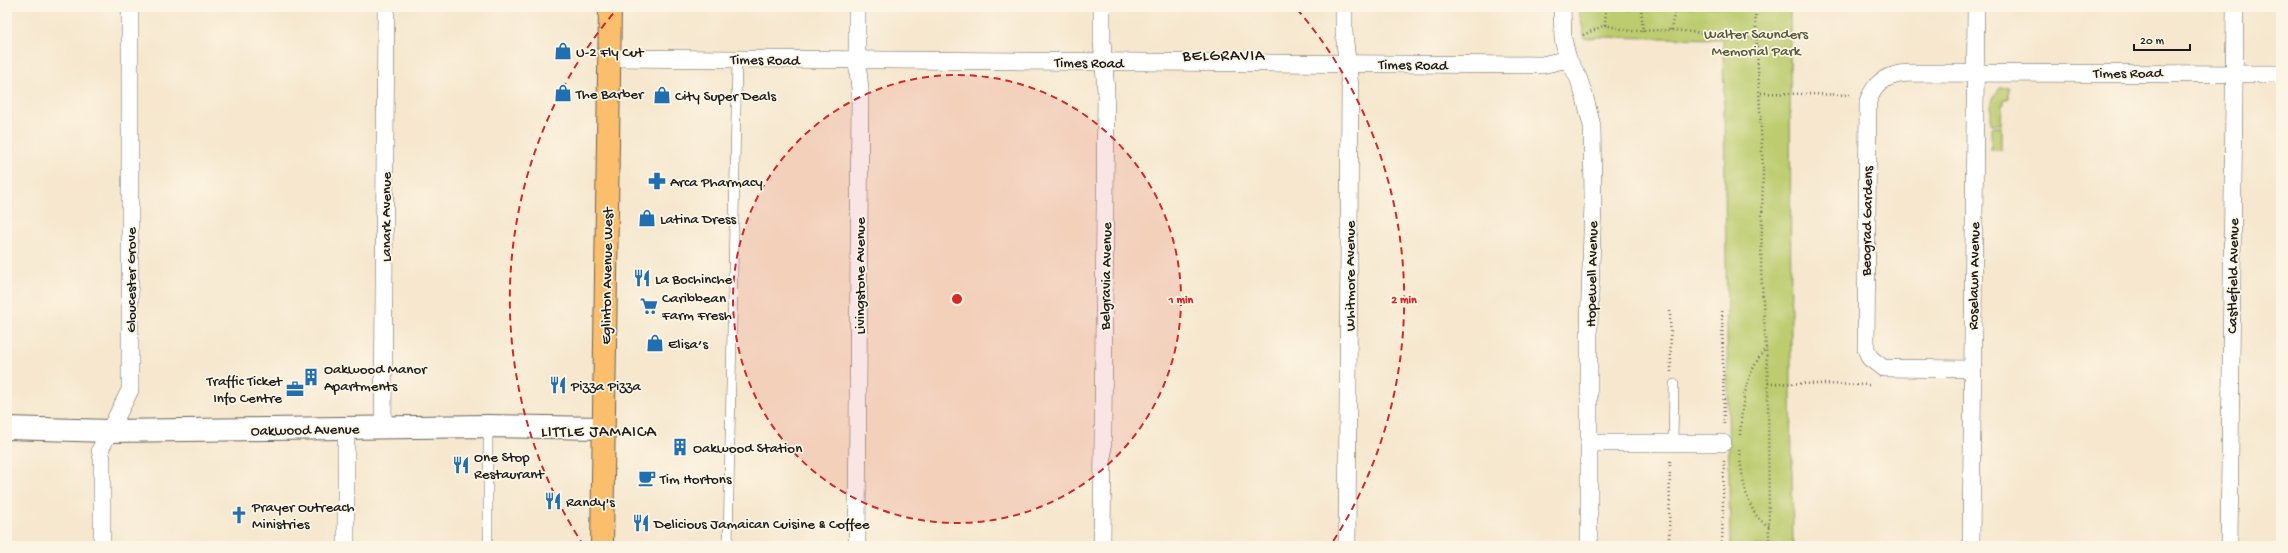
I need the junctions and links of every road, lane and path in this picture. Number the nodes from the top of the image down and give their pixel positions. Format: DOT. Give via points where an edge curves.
graph roads {
  1 [pos="130,7"];
  2 [pos="386,7"];
  3 [pos="610,7"];
  4 [pos="857,7"];
  5 [pos="1102,7"];
  6 [pos="1344,7"];
  7 [pos="1562,7"];
  8 [pos="1606,7"];
  9 [pos="1615,7"];
  10 [pos="1640,7"];
  11 [pos="1673,7"];
  12 [pos="1756,7"];
  13 [pos="1976,7"];
  14 [pos="2235,7"];
  15 [pos="1605,25"];
  16 [pos="1671,30"];
  17 [pos="1643,32"];
  18 [pos="1583,36"];
  19 [pos="1757,38"];
  20 [pos="610,58"];
  21 [pos="737,58"];
  22 [pos="1568,59"];
  23 [pos="857,61"];
  24 [pos="1104,62"];
  25 [pos="1347,63"];
  26 [pos="1976,73"];
  27 [pos="2234,73"];
  28 [pos="2281,74"];
  29 [pos="1761,93"];
  30 [pos="1856,95"];
  31 [pos="1670,311"];
  32 [pos="1722,311"];
  33 [pos="1766,348"];
  34 [pos="1971,370"];
  35 [pos="1673,382"];
  36 [pos="1768,383"];
  37 [pos="1872,385"];
  38 [pos="488,426"];
  39 [pos="7,428"];
  40 [pos="346,428"];
  41 [pos="383,428"];
  42 [pos="602,428"];
  43 [pos="110,431"];
  44 [pos="1740,436"];
  45 [pos="1589,443"];
  46 [pos="1729,447"];
  47 [pos="1672,449"];
  48 [pos="1769,526"];
  49 [pos="102,546"];
  50 [pos="346,546"];
  51 [pos="488,546"];
  52 [pos="602,546"];
  53 [pos="728,546"];
  54 [pos="857,546"];
  55 [pos="1102,546"];
  56 [pos="1347,546"];
  57 [pos="1589,546"];
  58 [pos="1669,546"];
  59 [pos="1722,546"];
  60 [pos="1769,546"];
  61 [pos="1971,546"];
  62 [pos="2229,546"];
  1 -- 43 [label="street, Gloucester Grove" via="130,390"];
  2 -- 41 [label="street, Lanark Avenue"];
  3 -- 20 [label="main road, Eglinton Avenue West"];
  4 -- 23 [label="street, Livingstone Avenue"];
  5 -- 24 [label="street, Belgravia Avenue"];
  6 -- 25 [label="street, Whitmore Avenue"];
  7 -- 22 [label="street, Hopewell Avenue" via="1563,38"];
  8 -- 15 [label="path"];
  9 -- 10 [label="path" via="1628,10"];
  10 -- 17 [label="path"];
  11 -- 16 [label="path"];
  12 -- 19 [label="path"];
  13 -- 26 [label="street, Roselawn Avenue"];
  14 -- 27 [label="street, Castlefield Avenue"];
  15 -- 17 [label="path" via="1630,32"];
  15 -- 18 [label="path"];
  16 -- 17 [label="path"];
  16 -- 19 [label="path"];
  19 -- 29 [label="path"];
  20 -- 21 [label="street, Times Road"];
  20 -- 42 [label="main road, Eglinton Avenue West"];
  21 -- 23 [label="street, Times Road"];
  21 -- 53 [label="lane"];
  22 -- 25 [label="street, Times Road" via="1542,65"];
  22 -- 45 [label="street, Hopewell Avenue" via="1578,77 1592,126"];
  23 -- 24 [label="street, Times Road"];
  23 -- 54 [label="street, Livingstone Avenue" via="860,88"];
  24 -- 25 [label="street, Times Road"];
  24 -- 55 [label="street, Belgravia Avenue" via="1106,91"];
  25 -- 56 [label="street, Whitmore Avenue" via="1350,87"];
  26 -- 27 [label="street, Times Road"];
  26 -- 34 [label="street, Roselawn Avenue"];
  26 -- 34 [label="street, Beograd Gardens" via="1910,72 1883,78 1875,86 1868,101 1866,349 1870,358 1883,368"];
  27 -- 28 [label="street, Times Road"];
  27 -- 62 [label="street, Castlefield Avenue"];
  29 -- 30 [label="path"];
  29 -- 33 [label="path" via="1761,270"];
  31 -- 35 [label="path"];
  32 -- 46 [label="path" via="1725,442"];
  33 -- 36 [label="path"];
  33 -- 44 [label="path" via="1756,361 1744,391"];
  34 -- 61 [label="street, Roselawn Avenue"];
  35 -- 47 [label="lane"];
  36 -- 37 [label="path"];
  36 -- 48 [label="path"];
  38 -- 41 [label="street, Oakwood Avenue"];
  38 -- 42 [label="street, Oakwood Avenue"];
  38 -- 51 [label="lane"];
  39 -- 43 [label="street, Oakwood Avenue"];
  40 -- 41 [label="street, Oakwood Avenue"];
  40 -- 43 [label="street, Oakwood Avenue"];
  40 -- 50 [label="street"];
  42 -- 52 [label="main road, Eglinton Avenue West"];
  43 -- 49 [label="street, Gloucester Grove" via="100,450"];
  45 -- 47 [label="street"];
  45 -- 57 [label="street, Hopewell Avenue"];
  46 -- 47 [label="street"];
  46 -- 48 [label="path" via="1751,508 1760,522"];
  46 -- 59 [label="path"];
  47 -- 58 [label="path"];
  48 -- 60 [label="path"];
}
